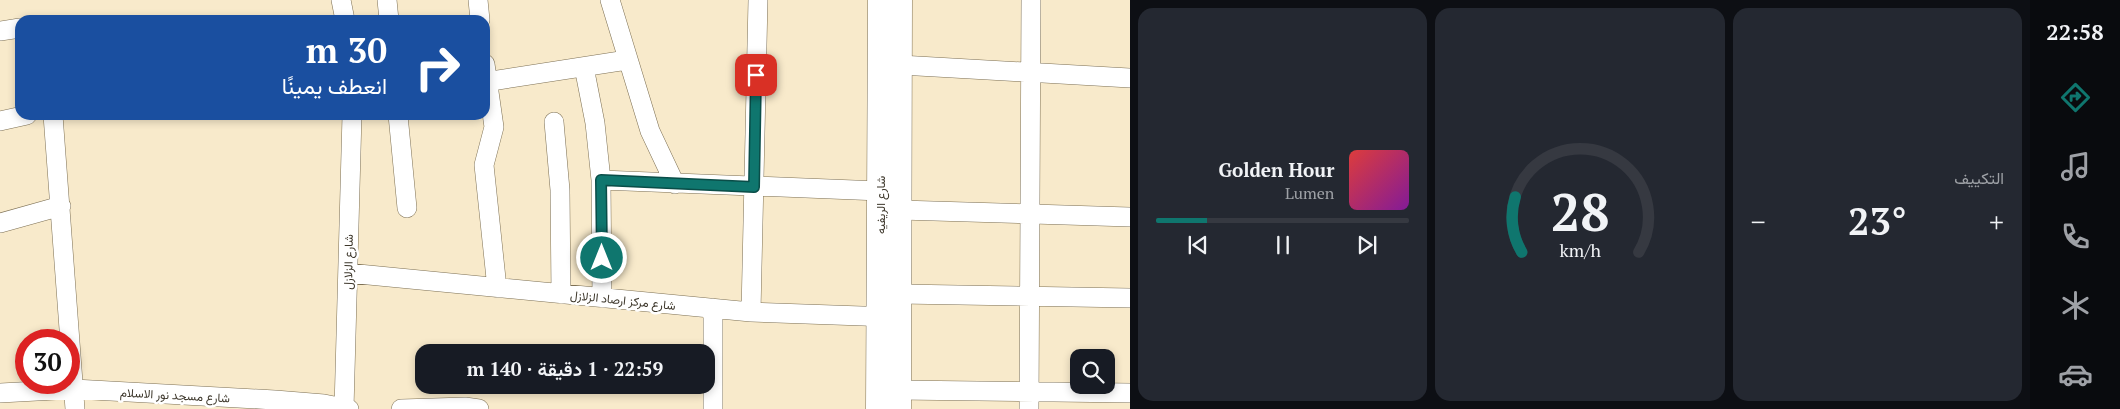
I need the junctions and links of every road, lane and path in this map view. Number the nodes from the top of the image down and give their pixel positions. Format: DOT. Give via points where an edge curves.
graph roads {
  1 [pos="341,0"];
  2 [pos="388,0"];
  3 [pos="478,0"];
  4 [pos="610,0"];
  5 [pos="758,0"];
  6 [pos="880,0"];
  7 [pos="900,0"];
  8 [pos="1031,0"];
  9 [pos="344,15"];
  10 [pos="389,15"];
  11 [pos="480,15"];
  12 [pos="15,29"];
  13 [pos="0,31"];
  14 [pos="627,60"];
  15 [pos="900,65"];
  16 [pos="584,67"];
  17 [pos="1031,72"];
  18 [pos="490,76"];
  19 [pos="1130,78"];
  20 [pos="490,102"];
  21 [pos="15,118"];
  22 [pos="53,120"];
  23 [pos="352,120"];
  24 [pos="398,120"];
  25 [pos="0,121"];
  26 [pos="554,122"];
  27 [pos="601,180"];
  28 [pos="675,184"];
  29 [pos="754,187"];
  30 [pos="880,191"];
  31 [pos="61,206"];
  32 [pos="407,208"];
  33 [pos="900,210"];
  34 [pos="1030,214"];
  35 [pos="1130,217"];
  36 [pos="0,223"];
  37 [pos="348,274"];
  38 [pos="497,288"];
  39 [pos="561,294"];
  40 [pos="1030,296"];
  41 [pos="602,298"];
  42 [pos="1130,298"];
  43 [pos="713,308"];
  44 [pos="893,309"];
  45 [pos="750,312"];
  46 [pos="70,329"];
  47 [pos="80,389"];
  48 [pos="1130,393"];
  49 [pos="35,394"];
  50 [pos="74,394"];
  51 [pos="4,398"];
  52 [pos="899,399"];
  53 [pos="1029,400"];
  54 [pos="275,404"];
  55 [pos="75,409"];
  56 [pos="344,409"];
  57 [pos="349,409"];
  58 [pos="401,409"];
  59 [pos="479,409"];
  60 [pos="712,409"];
  61 [pos="878,409"];
  1 -- 9 [label="street"];
  2 -- 10 [label="street"];
  3 -- 11 [label="street"];
  4 -- 14 [label="street"];
  5 -- 29 [label="street"];
  6 -- 30 [label="street, شارع الريفيه"];
  7 -- 15 [label="street, شارع الريفيه"];
  8 -- 17 [label="street"];
  12 -- 13 [label="street"];
  14 -- 16 [label="street"];
  14 -- 28 [label="street" via="650,131"];
  15 -- 17 [label="street"];
  15 -- 33 [label="street, شارع الريفيه"];
  16 -- 18 [label="street"];
  16 -- 27 [label="street" via="595,123"];
  17 -- 19 [label="street"];
  17 -- 34 [label="street"];
  20 -- 38 [label="street" via="494,127 484,164"];
  21 -- 25 [label="street"];
  22 -- 31 [label="street"];
  23 -- 37 [label="street, شارع الزلازل"];
  24 -- 32 [label="street"];
  26 -- 39 [label="street" via="560,190"];
  27 -- 28 [label="street"];
  27 -- 41 [label="street"];
  28 -- 29 [label="street"];
  29 -- 30 [label="street"];
  29 -- 45 [label="street"];
  30 -- 44 [label="street, شارع الريفيه"];
  31 -- 36 [label="street"];
  31 -- 46 [label="street"];
  33 -- 34 [label="street"];
  33 -- 44 [label="street, شارع الريفيه"];
  34 -- 35 [label="street"];
  34 -- 40 [label="street"];
  37 -- 38 [label="street, شارع مركز ارصاد الزلازل"];
  37 -- 56 [label="street, شارع الزلازل"];
  38 -- 39 [label="street, شارع مركز ارصاد الزلازل"];
  39 -- 41 [label="street, شارع مركز ارصاد الزلازل"];
  40 -- 42 [label="street, شارع مركز ارصاد الزلازل"];
  40 -- 44 [label="street, شارع مركز ارصاد الزلازل"];
  40 -- 53 [label="street"];
  41 -- 43 [label="street, شارع مركز ارصاد الزلازل"];
  43 -- 45 [label="street, شارع مركز ارصاد الزلازل"];
  43 -- 60 [label="street"];
  44 -- 45 [label="street, شارع مركز ارصاد الزلازل"];
  44 -- 52 [label="street, شارع الريفيه"];
  44 -- 61 [label="street, شارع الريفيه"];
  47 -- 54 [label="street, شارع مسجد نور الاسلام"];
  48 -- 53 [label="street"];
  49 -- 51 [label="street, شارع مسجد نور الاسلام"];
  50 -- 55 [label="street"];
  52 -- 53 [label="street"];
  54 -- 56 [label="street, شارع مسجد نور الاسلام" via="324,404"];
  56 -- 57 [label="street, شارع مسجد نور الاسلام"];
  58 -- 59 [label="street"];
}
